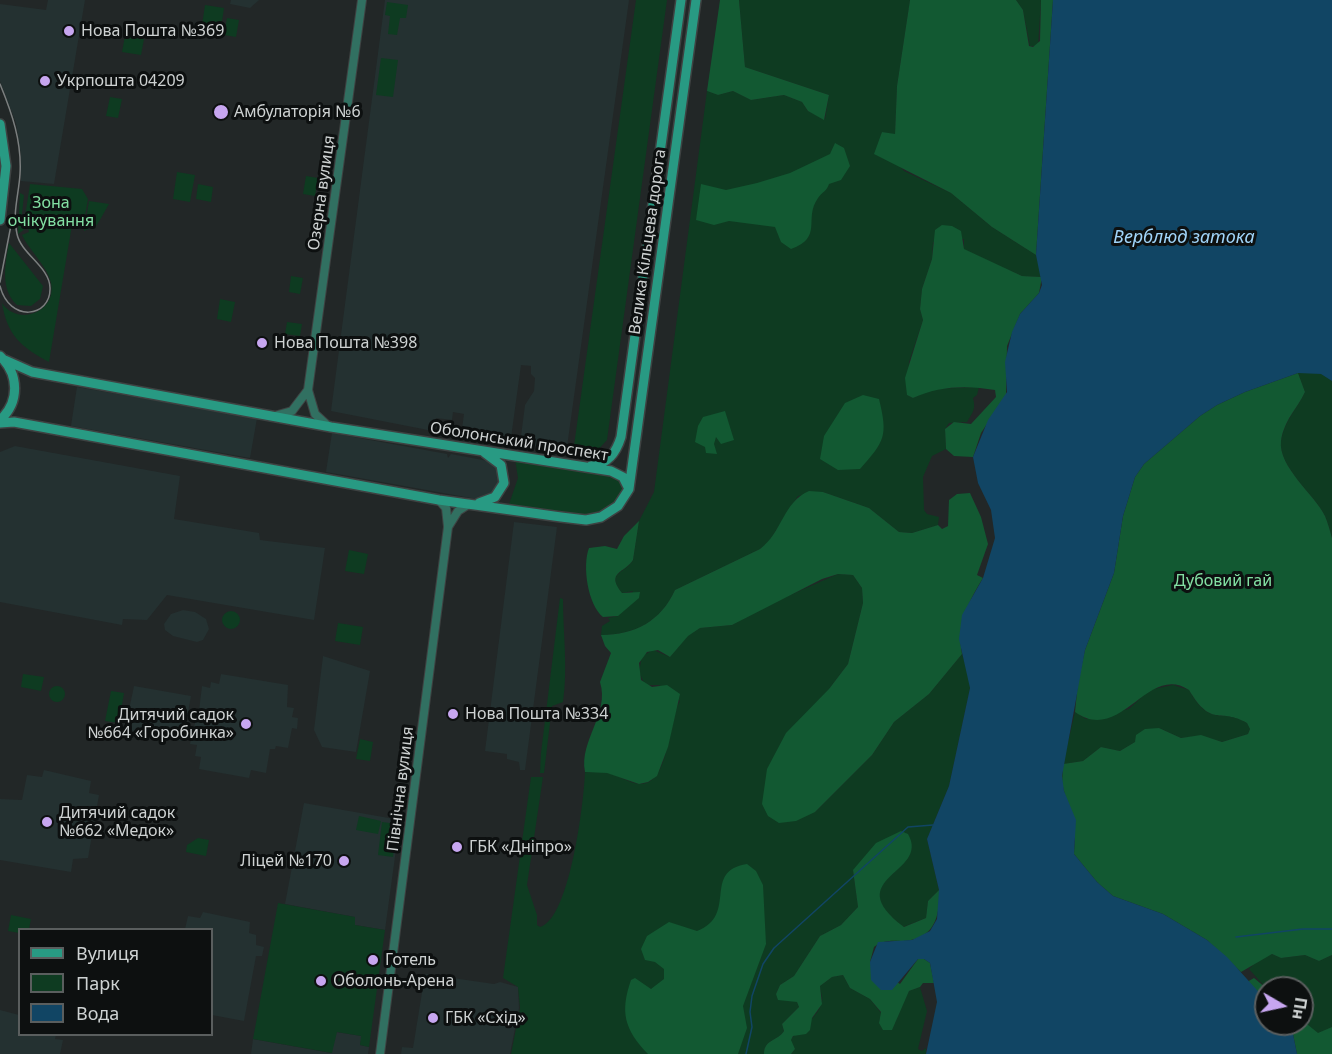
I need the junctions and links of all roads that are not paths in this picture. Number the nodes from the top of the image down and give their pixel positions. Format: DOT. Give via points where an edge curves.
graph roads {
  1 [pos="362,0"];
  2 [pos="681,0"];
  3 [pos="696,0"];
  4 [pos="0,124"];
  5 [pos="0,220"];
  6 [pos="2,358"];
  7 [pos="308,390"];
  8 [pos="275,416"];
  9 [pos="0,421"];
  10 [pos="328,426"];
  11 [pos="477,450"];
  12 [pos="587,467"];
  13 [pos="629,489"];
  14 [pos="439,500"];
  15 [pos="469,504"];
  16 [pos="448,527"];
  17 [pos="380,1054"];
  1 -- 7 [label="street, Озерна вулиця"];
  2 -- 12 [label="main road, Велика Кільцева дорога" via="621,437 612,456 597,466"];
  3 -- 13 [label="main road, Велика Кільцева дорога"];
  4 -- 5 [label="main road" via="6,166"];
  6 -- 8 [label="main road, Оболонський проспект" via="33,372"];
  6 -- 9 [label="main road" via="15,386 12,405"];
  7 -- 8 [label="street" via="292,411"];
  7 -- 10 [label="street" via="315,414"];
  8 -- 10 [label="main road, Оболонський проспект"];
  9 -- 14 [label="main road"];
  10 -- 11 [label="main road, Оболонський проспект"];
  11 -- 12 [label="main road, Оболонський проспект"];
  11 -- 15 [label="main road" via="497,460 503,469 504,483 495,497"];
  12 -- 13 [label="main road, Оболонський проспект" via="618,473"];
  13 -- 15 [label="main road" via="614,510 594,519"];
  14 -- 15 [label="main road"];
  14 -- 16 [label="street, Північна вулиця" via="446,508"];
  15 -- 16 [label="street" via="458,511"];
  16 -- 17 [label="street, Північна вулиця"];
}
